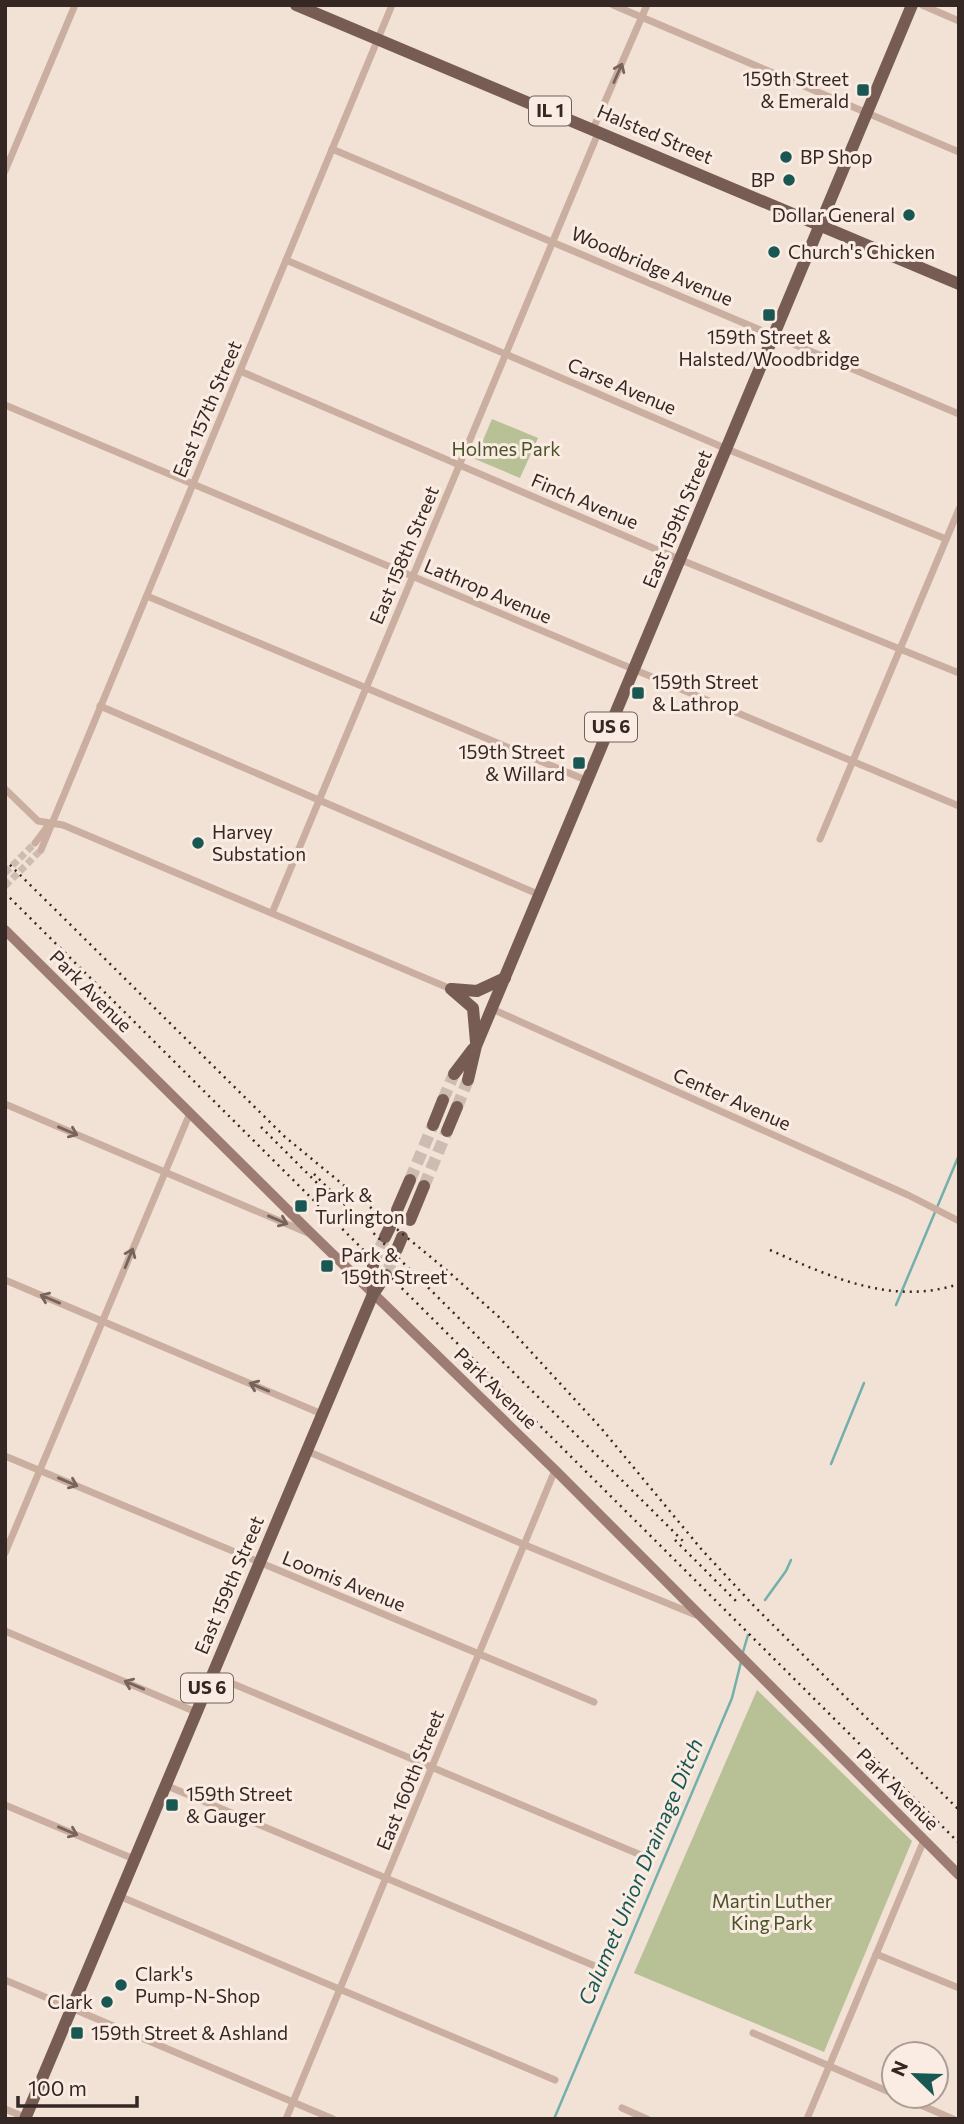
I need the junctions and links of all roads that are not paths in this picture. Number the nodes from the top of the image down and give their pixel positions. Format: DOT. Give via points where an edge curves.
graph roads {
  1 [pos="75,5"];
  2 [pos="296,5"];
  3 [pos="392,5"];
  4 [pos="613,5"];
  5 [pos="647,5"];
  6 [pos="912,5"];
  7 [pos="922,5"];
  8 [pos="642,17"];
  9 [pos="959,21"];
  10 [pos="377,38"];
  11 [pos="866,113"];
  12 [pos="596,130"];
  13 [pos="332,149"];
  14 [pos="959,152"];
  15 [pos="5,171"];
  16 [pos="819,224"];
  17 [pos="552,242"];
  18 [pos="286,260"];
  19 [pos="959,284"];
  20 [pos="774,335"];
  21 [pos="505,353"];
  22 [pos="240,371"];
  23 [pos="5,405"];
  24 [pos="959,414"];
  25 [pos="727,449"];
  26 [pos="459,465"];
  27 [pos="192,484"];
  28 [pos="959,509"];
  29 [pos="946,539"];
  30 [pos="681,560"];
  31 [pos="412,576"];
  32 [pos="146,596"];
  33 [pos="900,649"];
  34 [pos="635,670"];
  35 [pos="959,673"];
  36 [pos="366,688"];
  37 [pos="100,706"];
  38 [pos="852,761"];
  39 [pos="588,781"];
  40 [pos="5,789"];
  41 [pos="319,800"];
  42 [pos="959,806"];
  43 [pos="50,824"];
  44 [pos="820,839"];
  45 [pos="34,843"];
  46 [pos="41,850"];
  47 [pos="540,895"];
  48 [pos="272,913"];
  49 [pos="5,930"];
  50 [pos="505,978"];
  51 [pos="451,989"];
  52 [pos="492,1009"];
  53 [pos="476,1045"];
  54 [pos="454,1074"];
  55 [pos="468,1080"];
  56 [pos="443,1100"];
  57 [pos="5,1104"];
  58 [pos="457,1107"];
  59 [pos="190,1113"];
  60 [pos="433,1125"];
  61 [pos="447,1131"];
  62 [pos="164,1172"];
  63 [pos="410,1180"];
  64 [pos="424,1186"];
  65 [pos="397,1210"];
  66 [pos="410,1220"];
  67 [pos="959,1221"];
  68 [pos="312,1234"];
  69 [pos="373,1264"];
  70 [pos="386,1275"];
  71 [pos="5,1280"];
  72 [pos="373,1294"];
  73 [pos="103,1321"];
  74 [pos="322,1413"];
  75 [pos="307,1451"];
  76 [pos="5,1456"];
  77 [pos="555,1470"];
  78 [pos="40,1471"];
  79 [pos="525,1545"];
  80 [pos="5,1553"];
  81 [pos="259,1563"];
  82 [pos="698,1615"];
  83 [pos="5,1631"];
  84 [pos="479,1654"];
  85 [pos="212,1675"];
  86 [pos="594,1702"];
  87 [pos="197,1712"];
  88 [pos="432,1767"];
  89 [pos="165,1785"];
  90 [pos="5,1805"];
  91 [pos="924,1840"];
  92 [pos="648,1858"];
  93 [pos="134,1859"];
  94 [pos="959,1875"];
  95 [pos="386,1878"];
  96 [pos="119,1896"];
  97 [pos="876,1954"];
  98 [pos="601,1969"];
  99 [pos="5,1980"];
  100 [pos="959,1988"];
  101 [pos="340,1990"];
  102 [pos="72,2008"];
  103 [pos="752,2033"];
  104 [pos="829,2066"];
  105 [pos="555,2080"];
  106 [pos="880,2088"];
  107 [pos="293,2102"];
  108 [pos="622,2108"];
  109 [pos="5,2109"];
  110 [pos="932,2110"];
  111 [pos="26,2118"];
  112 [pos="286,2119"];
  113 [pos="333,2119"];
  114 [pos="647,2119"];
  115 [pos="807,2119"];
  116 [pos="953,2119"];
  1 -- 15 [label="street"];
  2 -- 10 [label="main road, Halsted Street / IL 1"];
  3 -- 10 [label="street, East 157th Street"];
  4 -- 8 [label="street"];
  5 -- 8 [label="street, East 158th Street"];
  6 -- 11 [label="main road, East 159th Street / US 6"];
  7 -- 9 [label="street"];
  8 -- 11 [label="street"];
  12 -- 8 [label="street, East 158th Street, one-way"];
  10 -- 12 [label="main road, Halsted Street / IL 1"];
  10 -- 13 [label="street, East 157th Street"];
  11 -- 14 [label="street"];
  11 -- 16 [label="main road, East 159th Street / US 6"];
  12 -- 16 [label="main road, Halsted Street / IL 1"];
  12 -- 17 [label="street, East 158th Street"];
  13 -- 17 [label="street, Woodbridge Avenue"];
  13 -- 18 [label="street, East 157th Street"];
  16 -- 19 [label="main road, Halsted Street / IL 1"];
  16 -- 20 [label="main road, East 159th Street / US 6"];
  17 -- 20 [label="street, Woodbridge Avenue"];
  17 -- 21 [label="street, East 158th Street"];
  18 -- 21 [label="street, Carse Avenue"];
  18 -- 22 [label="street, East 157th Street"];
  20 -- 24 [label="street, Woodbridge Avenue"];
  20 -- 25 [label="main road, East 159th Street / US 6"];
  21 -- 25 [label="street, Carse Avenue"];
  21 -- 26 [label="street, East 158th Street"];
  22 -- 26 [label="street, Finch Avenue"];
  22 -- 27 [label="street, East 157th Street"];
  23 -- 27 [label="street, Lathrop Avenue"];
  25 -- 29 [label="street, Carse Avenue"];
  25 -- 30 [label="main road, East 159th Street / US 6"];
  26 -- 30 [label="street, Finch Avenue"];
  26 -- 31 [label="street, East 158th Street"];
  27 -- 31 [label="street, Lathrop Avenue"];
  27 -- 32 [label="street, East 157th Street"];
  28 -- 29 [label="street"];
  29 -- 33 [label="street"];
  30 -- 33 [label="street, Finch Avenue"];
  30 -- 34 [label="main road, East 159th Street / US 6"];
  31 -- 34 [label="street, Lathrop Avenue"];
  31 -- 36 [label="street, East 158th Street"];
  32 -- 36 [label="street"];
  32 -- 37 [label="street, East 157th Street"];
  33 -- 35 [label="street, Finch Avenue"];
  33 -- 38 [label="street"];
  34 -- 38 [label="street, Lathrop Avenue"];
  34 -- 39 [label="main road, East 159th Street / US 6"];
  36 -- 39 [label="street"];
  36 -- 41 [label="street, East 158th Street"];
  37 -- 41 [label="street"];
  37 -- 43 [label="street, East 157th Street"];
  38 -- 42 [label="street, Lathrop Avenue"];
  38 -- 44 [label="street"];
  39 -- 47 [label="main road, East 159th Street / US 6"];
  40 -- 43 [label="street" via="38,821"];
  41 -- 47 [label="street"];
  41 -- 48 [label="street, East 158th Street"];
  43 -- 45 [label="street, East 157th Street"];
  43 -- 46 [label="street, East 157th Street"];
  43 -- 48 [label="street" via="64,825"];
  47 -- 50 [label="main road, East 159th Street / US 6"];
  48 -- 51 [label="street"];
  49 -- 59 [label="street, Park Avenue"];
  50 -- 51 [label="main road" via="477,991"];
  50 -- 52 [label="main road, East 159th Street / US 6"];
  51 -- 53 [label="main road" via="473,1008"];
  52 -- 53 [label="main road, East 159th Street / US 6"];
  52 -- 67 [label="street, Center Avenue"];
  53 -- 54 [label="main road, East 159th Street / US 6"];
  53 -- 55 [label="main road, East 159th Street / US 6"];
  56 -- 60 [label="main road"];
  57 -- 62 [label="street, one-way"];
  58 -- 61 [label="main road"];
  59 -- 62 [label="street"];
  59 -- 68 [label="street, Park Avenue"];
  62 -- 68 [label="street, one-way"];
  73 -- 62 [label="street, one-way"];
  63 -- 65 [label="main road"];
  64 -- 66 [label="main road"];
  68 -- 72 [label="street, Park Avenue"];
  69 -- 72 [label="main road, East 159th Street / US 6"];
  70 -- 72 [label="main road, East 159th Street / US 6"];
  73 -- 71 [label="street, one-way"];
  72 -- 74 [label="main road, East 159th Street / US 6"];
  72 -- 77 [label="street, Park Avenue"];
  74 -- 73 [label="street, one-way"];
  73 -- 78 [label="street"];
  74 -- 75 [label="main road, East 159th Street / US 6"];
  75 -- 79 [label="street"];
  75 -- 81 [label="main road, East 159th Street / US 6"];
  76 -- 78 [label="street, Loomis Avenue"];
  77 -- 79 [label="street, East 160th Street"];
  77 -- 82 [label="street, Park Avenue"];
  78 -- 80 [label="street"];
  78 -- 81 [label="street, Loomis Avenue, one-way"];
  79 -- 82 [label="street"];
  79 -- 84 [label="street, East 160th Street"];
  81 -- 84 [label="street, Loomis Avenue"];
  81 -- 85 [label="main road, East 159th Street / US 6"];
  82 -- 91 [label="street, Park Avenue"];
  87 -- 83 [label="street, one-way"];
  84 -- 86 [label="street, Loomis Avenue"];
  84 -- 88 [label="street, East 160th Street"];
  85 -- 87 [label="main road, East 159th Street / US 6"];
  85 -- 88 [label="street"];
  87 -- 89 [label="main road, East 159th Street / US 6"];
  88 -- 92 [label="street"];
  88 -- 95 [label="street, East 160th Street"];
  89 -- 93 [label="main road, East 159th Street / US 6"];
  89 -- 95 [label="street"];
  90 -- 93 [label="street, one-way"];
  91 -- 94 [label="street, Park Avenue"];
  91 -- 97 [label="street"];
  93 -- 96 [label="main road, East 159th Street / US 6"];
  95 -- 98 [label="street"];
  95 -- 101 [label="street, East 160th Street"];
  96 -- 101 [label="street"];
  96 -- 102 [label="main road, East 159th Street / US 6"];
  97 -- 100 [label="street"];
  97 -- 104 [label="street"];
  99 -- 102 [label="street"];
  101 -- 105 [label="street"];
  101 -- 107 [label="street, East 160th Street"];
  102 -- 107 [label="street"];
  102 -- 111 [label="main road, US 6"];
  103 -- 104 [label="street"];
  104 -- 106 [label="street"];
  104 -- 115 [label="street"];
  107 -- 112 [label="street, East 160th Street"];
  107 -- 113 [label="street"];
  108 -- 114 [label="street"];
  109 -- 111 [label="street"];
  110 -- 116 [label="street"];
}
